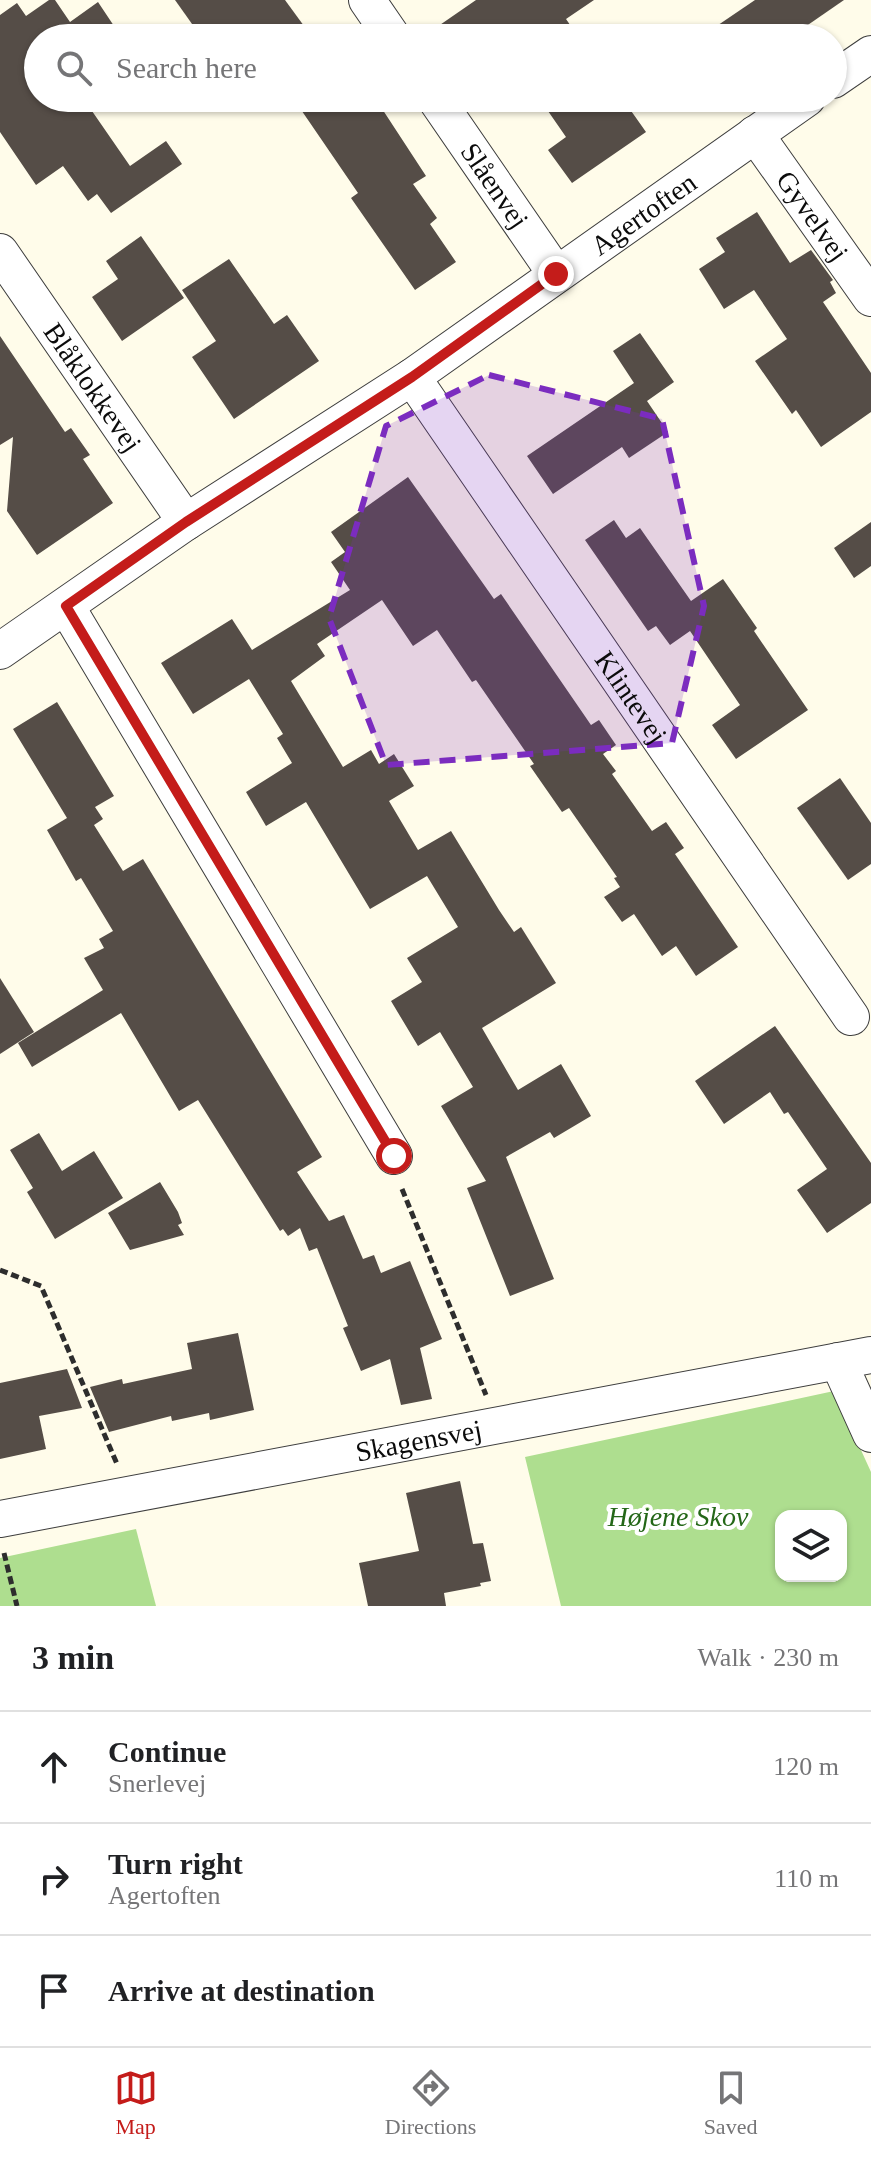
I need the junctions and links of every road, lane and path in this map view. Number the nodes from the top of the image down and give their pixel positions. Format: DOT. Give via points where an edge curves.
graph roads {
  1 [pos="367,0"];
  2 [pos="383,24"];
  3 [pos="871,54"];
  4 [pos="847,70"];
  5 [pos="445,112"];
  6 [pos="787,112"];
  7 [pos="755,134"];
  8 [pos="0,252"];
  9 [pos="556,274"];
  10 [pos="871,298"];
  11 [pos="412,377"];
  12 [pos="186,522"];
  13 [pos="66,606"];
  14 [pos="0,651"];
  15 [pos="851,1017"];
  16 [pos="394,1156"];
  17 [pos="0,1270"];
  18 [pos="854,1358"];
  19 [pos="499,1425"];
  20 [pos="871,1434"];
  21 [pos="130,1494"];
  22 [pos="1,1534"];
  23 [pos="17,1606"];
  1 -- 2 [label="street"];
  3 -- 4 [label="street"];
  5 -- 9 [label="street, Slåenvej"];
  6 -- 7 [label="street, Agertoften"];
  7 -- 9 [label="street, Agertoften"];
  7 -- 10 [label="street, Gyvelvej"];
  8 -- 12 [label="street, Blåklokkevej"];
  9 -- 11 [label="street, Agertoften"];
  11 -- 12 [label="street, Agertoften"];
  11 -- 15 [label="street, Klintevej"];
  12 -- 13 [label="street, Agertoften"];
  13 -- 14 [label="street, Agertoften"];
  13 -- 16 [label="street"];
  16 -- 19 [label="path" via="403,1192"];
  17 -- 21 [label="path" via="41,1286"];
  18 -- 19 [label="street, Skagensvej"];
  18 -- 20 [label="street, Skagensvej"];
  19 -- 21 [label="street, Skagensvej"];
  21 -- 22 [label="street, Skagensvej"];
  22 -- 23 [label="path"];
}
